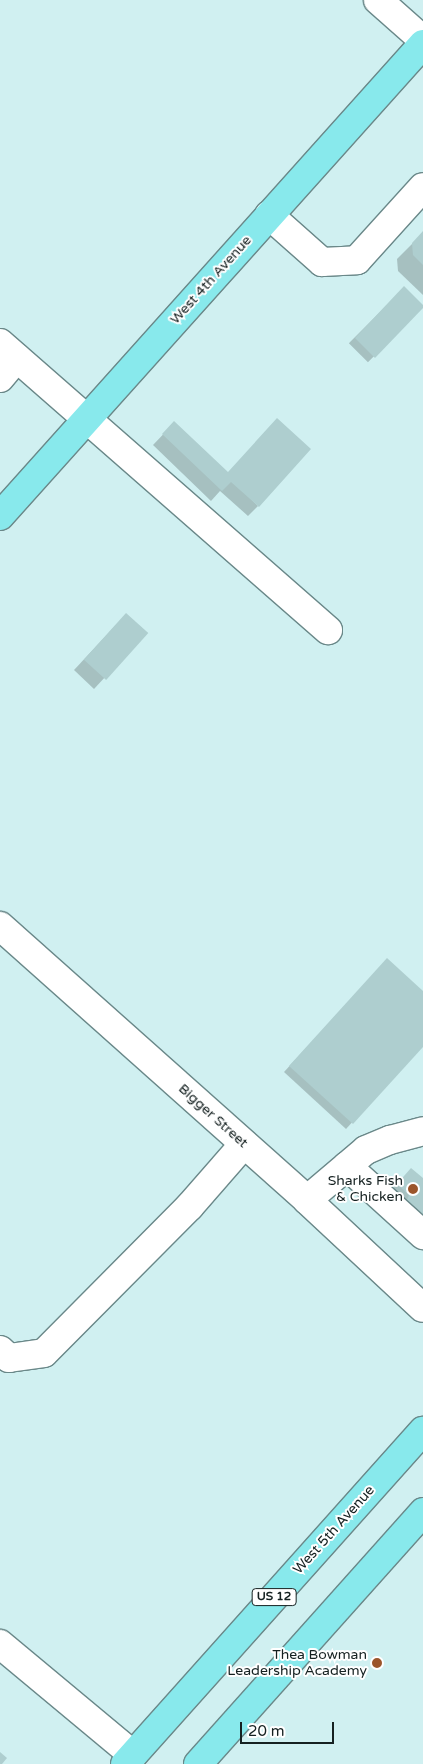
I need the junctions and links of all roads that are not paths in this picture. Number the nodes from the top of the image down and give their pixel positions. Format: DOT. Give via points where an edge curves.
graph roads {
  1 [pos="378,0"];
  2 [pos="423,40"];
  3 [pos="423,44"];
  4 [pos="423,187"];
  5 [pos="269,215"];
  6 [pos="6,360"];
  7 [pos="87,419"];
  8 [pos="0,516"];
  9 [pos="328,630"];
  10 [pos="0,926"];
  11 [pos="423,1131"];
  12 [pos="244,1144"];
  13 [pos="346,1166"];
  14 [pos="307,1200"];
  15 [pos="423,1235"];
  16 [pos="423,1308"];
  17 [pos="0,1350"];
  18 [pos="423,1431"];
  19 [pos="423,1512"];
  20 [pos="0,1644"];
  21 [pos="129,1760"];
  22 [pos="198,1764"];
  1 -- 2 [label="street"];
  3 -- 5 [label="main road, West 4th Avenue"];
  4 -- 5 [label="street" via="357,260 322,262"];
  5 -- 7 [label="main road, West 4th Avenue"];
  6 -- 7 [label="street"];
  7 -- 8 [label="main road, West 4th Avenue"];
  7 -- 9 [label="street"];
  10 -- 12 [label="street, Bigger Street"];
  11 -- 13 [label="street" via="366,1150"];
  12 -- 14 [label="street, Bigger Street"];
  12 -- 17 [label="street" via="190,1206 44,1353 9,1358"];
  13 -- 14 [label="street"];
  13 -- 15 [label="street"];
  14 -- 16 [label="street, Bigger Street"];
  18 -- 21 [label="main road, West 5th Avenue / US 12"];
  19 -- 22 [label="main road"];
  20 -- 21 [label="street"];
}
